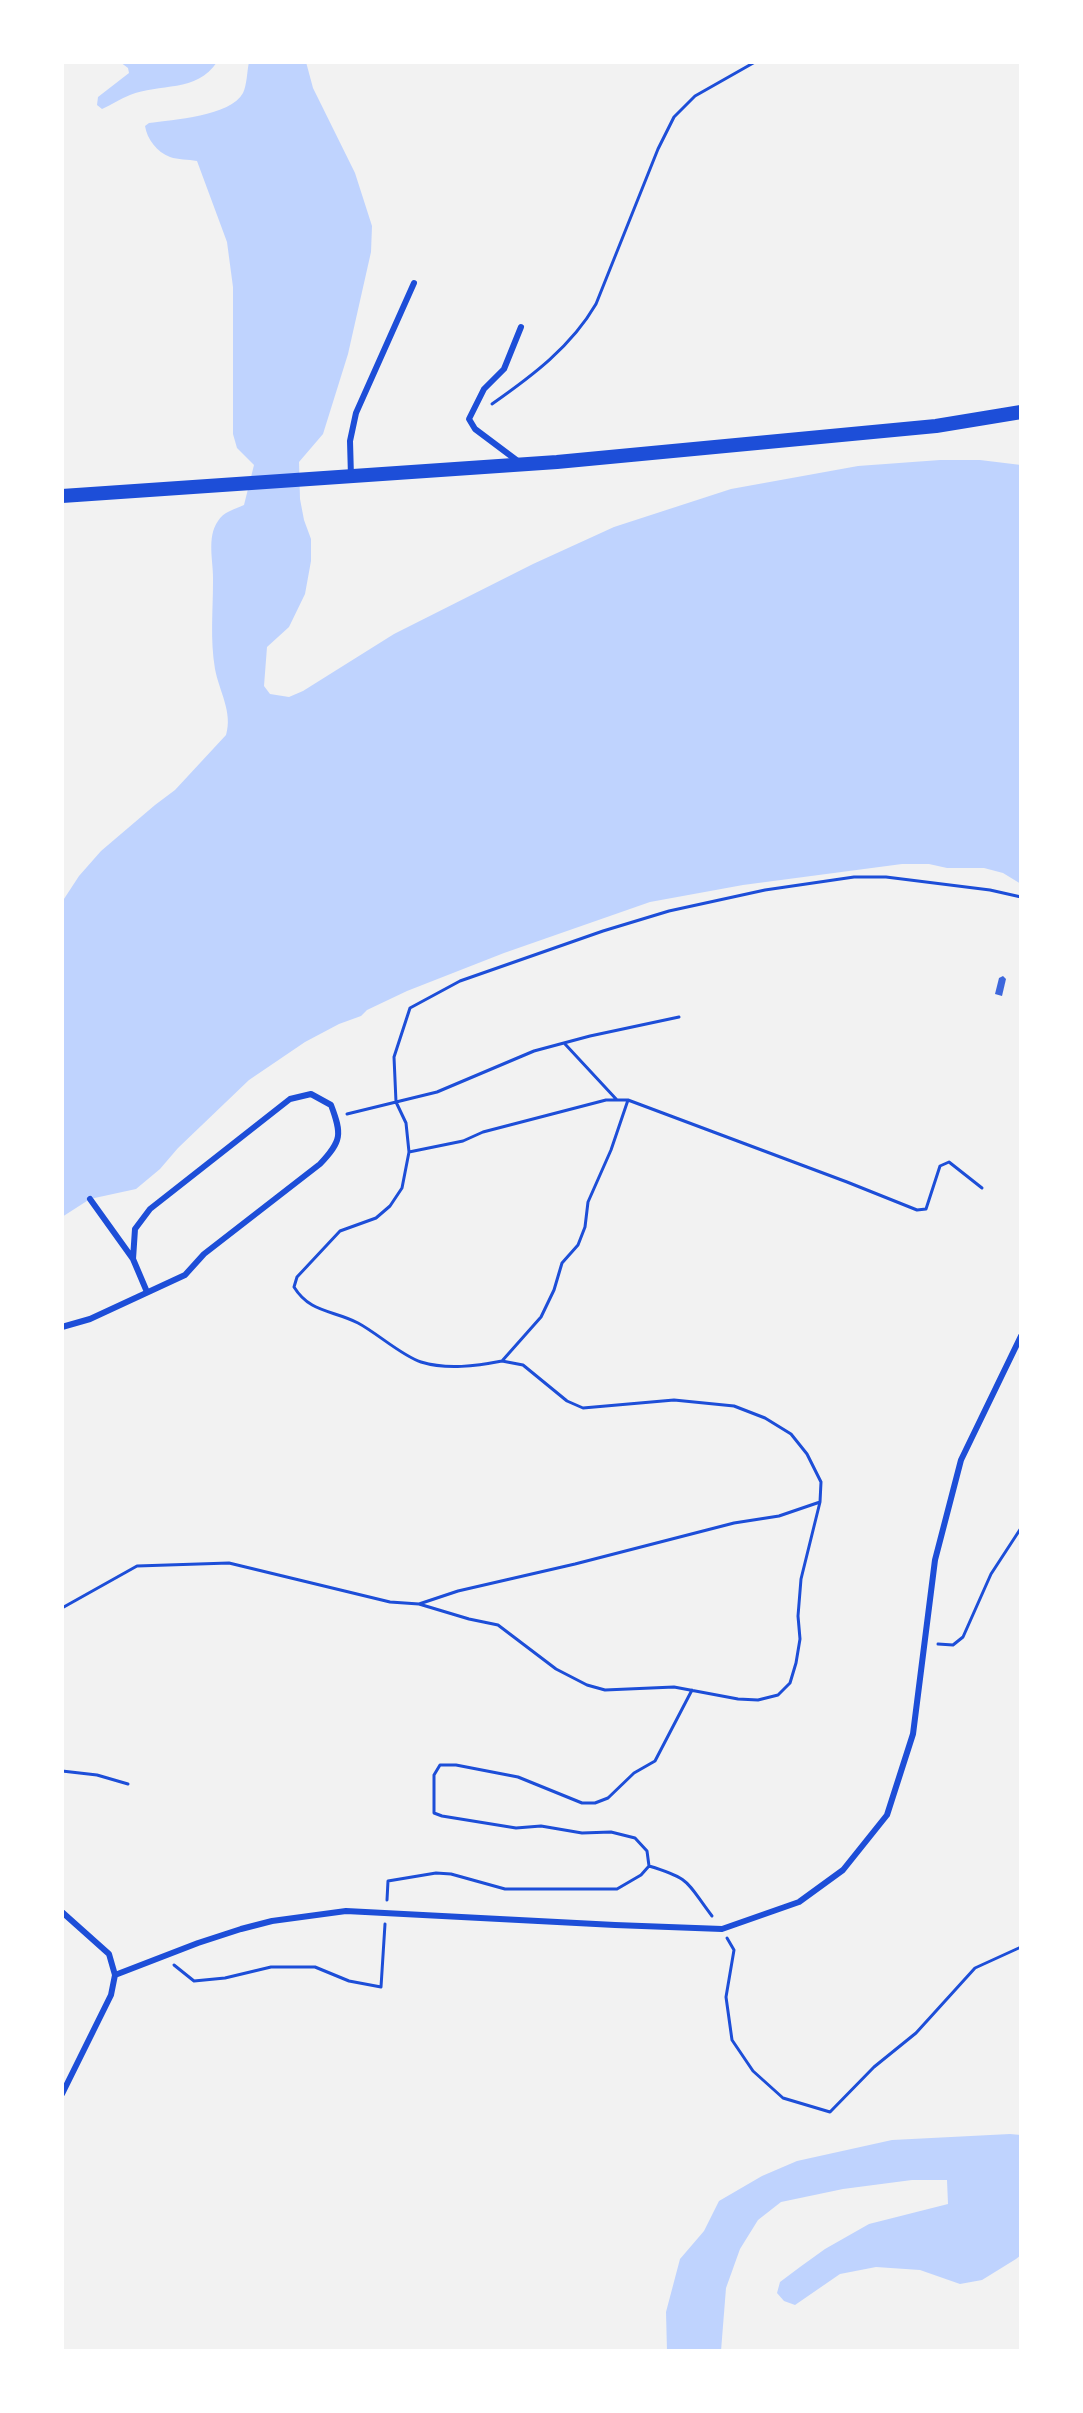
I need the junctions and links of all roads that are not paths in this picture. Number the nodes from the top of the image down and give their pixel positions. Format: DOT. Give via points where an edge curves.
graph roads {
  1 [pos="414,283"];
  2 [pos="521,327"];
  3 [pos="1021,412"];
  4 [pos="522,465"];
  5 [pos="346,477"];
  6 [pos="62,496"];
  7 [pos="90,1199"];
  8 [pos="133,1259"];
  9 [pos="147,1292"];
  10 [pos="62,1327"];
  11 [pos="1021,1336"];
  12 [pos="62,1912"];
  13 [pos="115,1975"];
  14 [pos="62,2094"];
  1 -- 5 [label="lane" via="356,413"];
  2 -- 4 [label="lane" via="504,369 484,389 469,419"];
  3 -- 4 [label="street" via="936,426"];
  4 -- 5 [label="street"];
  5 -- 6 [label="street"];
  7 -- 8 [label="lane"];
  8 -- 9 [label="lane"];
  8 -- 9 [label="lane" via="135,1229 150,1209 290,1099 311,1094 331,1105 340,1128 335,1148 320,1164 204,1254 185,1275"];
  9 -- 10 [label="lane"];
  11 -- 13 [label="lane" via="961,1460 935,1560 913,1734 887,1815 843,1870 799,1902 722,1929 346,1911 272,1921"];
  12 -- 13 [label="lane" via="109,1954"];
  13 -- 14 [label="lane" via="111,1995"];
}
